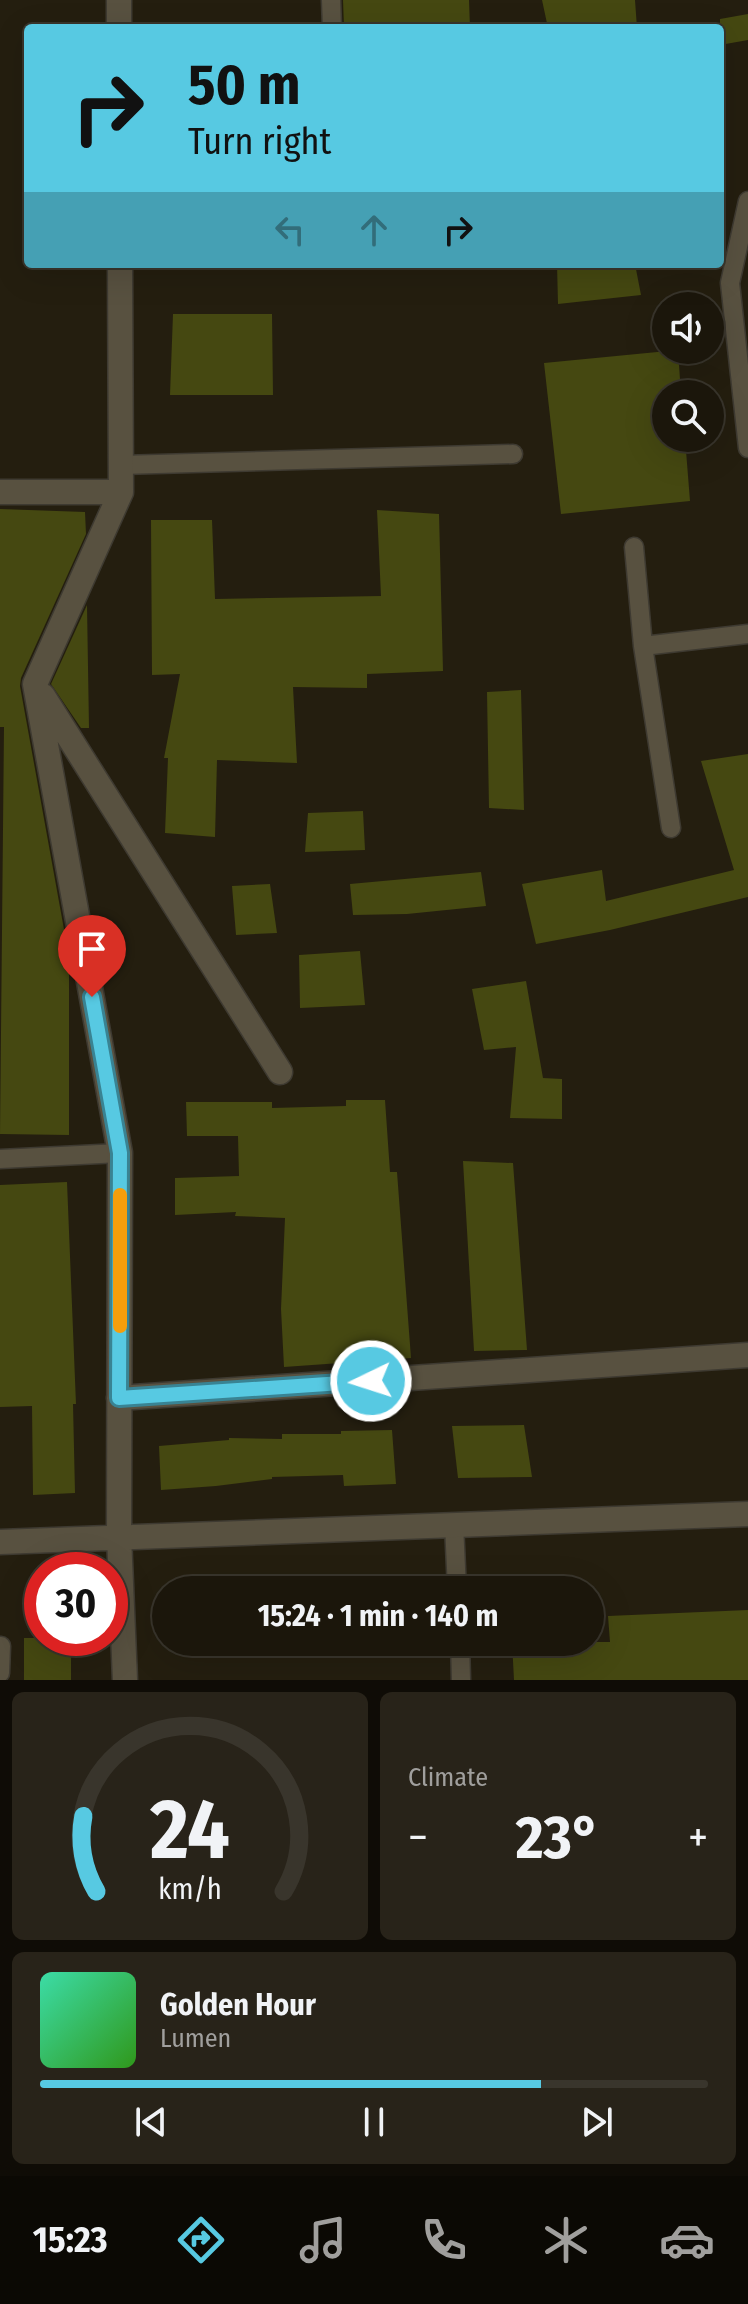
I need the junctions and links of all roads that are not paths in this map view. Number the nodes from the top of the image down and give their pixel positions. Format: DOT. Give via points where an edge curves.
graph roads {
  1 [pos="119,0"];
  2 [pos="331,0"];
  3 [pos="119,24"];
  4 [pos="332,24"];
  5 [pos="748,201"];
  6 [pos="120,268"];
  7 [pos="748,448"];
  8 [pos="513,454"];
  9 [pos="121,465"];
  10 [pos="0,492"];
  11 [pos="121,492"];
  12 [pos="634,547"];
  13 [pos="748,634"];
  14 [pos="643,646"];
  15 [pos="35,684"];
  16 [pos="671,828"];
  17 [pos="280,1072"];
  18 [pos="120,1153"];
  19 [pos="0,1159"];
  20 [pos="748,1355"];
  21 [pos="119,1398"];
  22 [pos="748,1514"];
  23 [pos="454,1524"];
  24 [pos="119,1536"];
  25 [pos="0,1542"];
  26 [pos="456,1576"];
  27 [pos="1,1646"];
  28 [pos="460,1656"];
  29 [pos="0,1673"];
  30 [pos="125,1680"];
  31 [pos="461,1680"];
  1 -- 3 [label="street"];
  2 -- 4 [label="lane"];
  5 -- 7 [label="lane" via="730,283"];
  6 -- 9 [label="street"];
  8 -- 9 [label="lane"];
  9 -- 11 [label="street"];
  10 -- 11 [label="street"];
  11 -- 15 [label="street"];
  12 -- 14 [label="lane"];
  13 -- 14 [label="lane"];
  14 -- 16 [label="lane"];
  15 -- 17 [label="street"];
  15 -- 18 [label="street"];
  18 -- 19 [label="lane"];
  18 -- 21 [label="street"];
  20 -- 21 [label="street"];
  21 -- 24 [label="street"];
  22 -- 23 [label="street"];
  23 -- 24 [label="street"];
  23 -- 26 [label="lane"];
  24 -- 25 [label="street"];
  24 -- 30 [label="street"];
  27 -- 29 [label="lane"];
  28 -- 31 [label="lane"];
}
